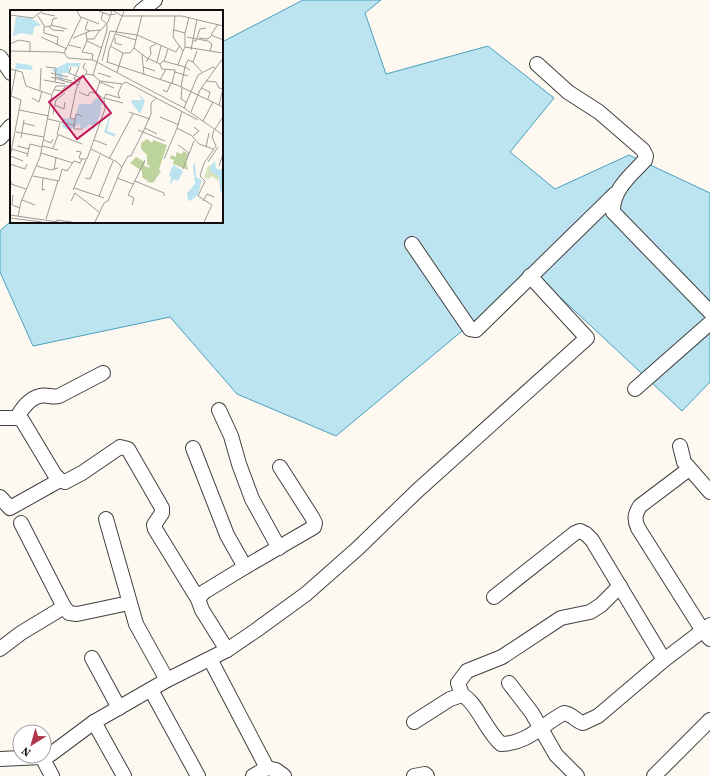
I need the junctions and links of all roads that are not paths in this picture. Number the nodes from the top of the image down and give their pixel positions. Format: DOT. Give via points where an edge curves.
graph roads {
  1 [pos="155,0"];
  2 [pos="142,10"];
  3 [pos="0,57"];
  4 [pos="537,64"];
  5 [pos="10,72"];
  6 [pos="10,127"];
  7 [pos="0,138"];
  8 [pos="615,194"];
  9 [pos="412,244"];
  10 [pos="530,276"];
  11 [pos="710,312"];
  12 [pos="710,323"];
  13 [pos="103,373"];
  14 [pos="635,389"];
  15 [pos="219,410"];
  16 [pos="0,418"];
  17 [pos="17,418"];
  18 [pos="680,446"];
  19 [pos="194,448"];
  20 [pos="280,467"];
  21 [pos="689,469"];
  22 [pos="60,480"];
  23 [pos="710,492"];
  24 [pos="0,497"];
  25 [pos="106,519"];
  26 [pos="21,523"];
  27 [pos="279,548"];
  28 [pos="244,567"];
  29 [pos="620,586"];
  30 [pos="494,597"];
  31 [pos="198,599"];
  32 [pos="129,603"];
  33 [pos="64,608"];
  34 [pos="708,632"];
  35 [pos="0,649"];
  36 [pos="227,650"];
  37 [pos="92,658"];
  38 [pos="210,659"];
  39 [pos="664,660"];
  40 [pos="167,680"];
  41 [pos="509,683"];
  42 [pos="151,690"];
  43 [pos="462,695"];
  44 [pos="118,708"];
  45 [pos="710,720"];
  46 [pos="94,722"];
  47 [pos="414,722"];
  48 [pos="541,728"];
  49 [pos="52,753"];
  50 [pos="12,758"];
  51 [pos="0,759"];
  52 [pos="46,764"];
  53 [pos="267,768"];
  54 [pos="52,776"];
  55 [pos="124,776"];
  56 [pos="198,776"];
  57 [pos="253,776"];
  58 [pos="284,776"];
  59 [pos="414,776"];
  60 [pos="427,776"];
  61 [pos="577,776"];
  62 [pos="654,776"];
  1 -- 2 [label="street"];
  3 -- 5 [label="street"];
  4 -- 8 [label="street" via="568,92 599,112 643,150 645,160"];
  6 -- 7 [label="street"];
  8 -- 10 [label="street"];
  8 -- 11 [label="street" via="613,212 617,218"];
  9 -- 10 [label="street" via="470,329 476,330"];
  10 -- 36 [label="street" via="587,338 317,584"];
  12 -- 14 [label="street"];
  13 -- 17 [label="street" via="59,396 36,397 23,408"];
  15 -- 27 [label="street" via="231,436 252,499"];
  16 -- 17 [label="street"];
  17 -- 22 [label="street" via="25,424 54,475"];
  18 -- 21 [label="street" via="684,462"];
  19 -- 28 [label="street" via="228,535"];
  20 -- 27 [label="street" via="315,523 309,531"];
  21 -- 23 [label="street"];
  21 -- 34 [label="street" via="640,506 635,520"];
  22 -- 24 [label="street" via="10,508"];
  22 -- 31 [label="street" via="65,482 82,473 120,447 128,449 162,508 162,513 154,525 155,529"];
  25 -- 32 [label="street"];
  26 -- 33 [label="street"];
  27 -- 28 [label="street"];
  28 -- 31 [label="street" via="204,592"];
  29 -- 30 [label="street" via="592,540 580,531"];
  29 -- 39 [label="street"];
  29 -- 43 [label="street" via="590,612 561,618 502,657 467,671 458,683"];
  31 -- 36 [label="street"];
  32 -- 33 [label="street" via="77,614 69,613"];
  32 -- 40 [label="street" via="136,624"];
  33 -- 35 [label="street" via="21,633"];
  34 -- 39 [label="street"];
  36 -- 38 [label="street"];
  37 -- 44 [label="street"];
  38 -- 40 [label="street"];
  38 -- 53 [label="street"];
  39 -- 48 [label="street" via="589,721 578,722 569,713 564,712"];
  40 -- 42 [label="street"];
  41 -- 48 [label="street"];
  42 -- 44 [label="street"];
  42 -- 56 [label="street"];
  43 -- 47 [label="street" via="450,699"];
  43 -- 48 [label="street" via="472,702 487,729 501,744 521,740"];
  44 -- 46 [label="street"];
  45 -- 62 [label="street"];
  46 -- 49 [label="street"];
  46 -- 55 [label="street"];
  48 -- 61 [label="street" via="556,755"];
  50 -- 51 [label="street"];
  52 -- 54 [label="street"];
  53 -- 57 [label="street"];
  53 -- 58 [label="street" via="276,770"];
  59 -- 60 [label="street"];
}
